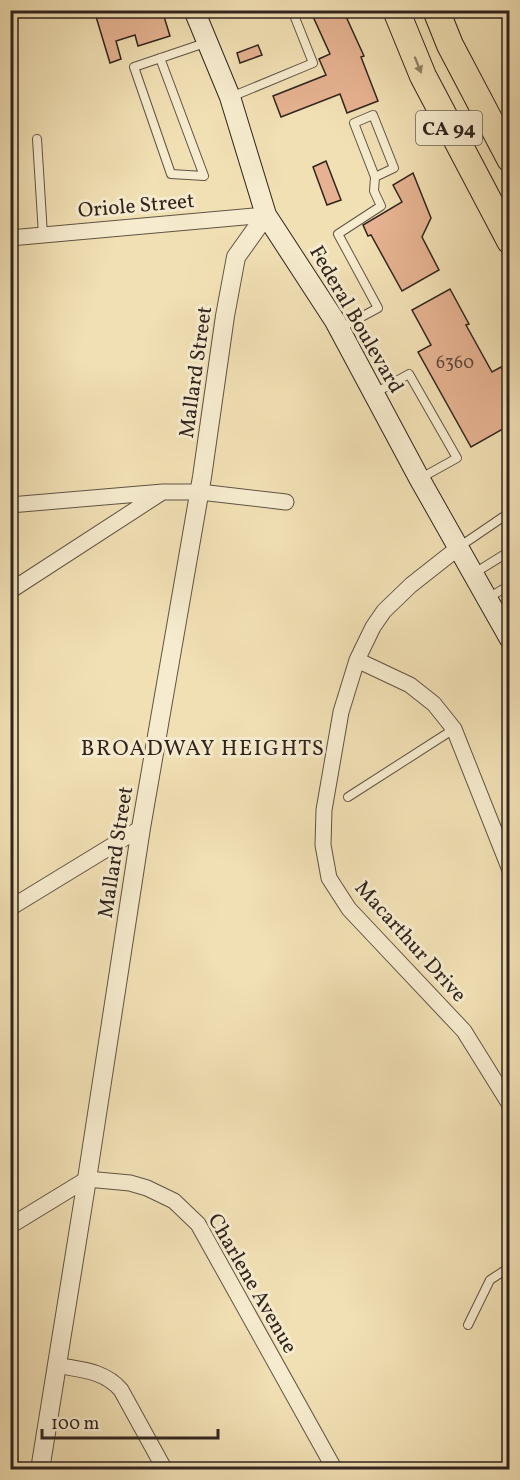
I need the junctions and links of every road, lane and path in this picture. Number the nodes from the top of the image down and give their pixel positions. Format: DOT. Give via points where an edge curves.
graph roads {
  1 [pos="194,10"];
  2 [pos="292,10"];
  3 [pos="396,10"];
  4 [pos="436,10"];
  5 [pos="207,42"];
  6 [pos="160,58"];
  7 [pos="230,97"];
  8 [pos="37,139"];
  9 [pos="510,159"];
  10 [pos="375,177"];
  11 [pos="266,215"];
  12 [pos="43,235"];
  13 [pos="10,238"];
  14 [pos="510,241"];
  15 [pos="339,329"];
  16 [pos="374,394"];
  17 [pos="419,478"];
  18 [pos="163,492"];
  19 [pos="200,492"];
  20 [pos="286,502"];
  21 [pos="10,505"];
  22 [pos="510,530"];
  23 [pos="458,548"];
  24 [pos="510,551"];
  25 [pos="473,573"];
  26 [pos="510,585"];
  27 [pos="10,591"];
  28 [pos="487,598"];
  29 [pos="507,630"];
  30 [pos="357,660"];
  31 [pos="453,729"];
  32 [pos="348,797"];
  33 [pos="141,828"];
  34 [pos="510,870"];
  35 [pos="10,908"];
  36 [pos="510,1105"];
  37 [pos="87,1179"];
  38 [pos="10,1227"];
  39 [pos="510,1267"];
  40 [pos="468,1325"];
  41 [pos="56,1365"];
  42 [pos="40,1470"];
  43 [pos="165,1470"];
  44 [pos="335,1470"];
  1 -- 5 [label="main road, Federal Boulevard"];
  2 -- 7 [label="lane" via="313,63"];
  3 -- 14 [label="highway, CA 94, one-way" via="423,76"];
  4 -- 9 [label="highway, CA 94" via="450,45"];
  5 -- 6 [label="lane"];
  5 -- 7 [label="main road, Federal Boulevard"];
  6 -- 6 [label="lane" via="134,67 171,174 204,176"];
  7 -- 11 [label="main road, Federal Boulevard"];
  8 -- 12 [label="lane"];
  10 -- 10 [label="lane" via="354,123 373,115 394,168"];
  10 -- 15 [label="lane" via="374,190 381,206 338,234 378,308"];
  11 -- 12 [label="street, Oriole Street"];
  11 -- 15 [label="main road, Federal Boulevard"];
  11 -- 19 [label="street, Mallard Street" via="236,257"];
  12 -- 13 [label="street, Oriole Street"];
  15 -- 16 [label="main road, Federal Boulevard"];
  16 -- 17 [label="main road, Federal Boulevard"];
  16 -- 17 [label="lane" via="408,374 457,458"];
  17 -- 23 [label="main road, Federal Boulevard"];
  18 -- 19 [label="street"];
  18 -- 21 [label="street"];
  18 -- 27 [label="street"];
  19 -- 20 [label="street"];
  19 -- 33 [label="street, Mallard Street"];
  22 -- 23 [label="lane" via="503,517"];
  23 -- 25 [label="main road, Federal Boulevard"];
  23 -- 30 [label="street, Macarthur Drive" via="384,611"];
  24 -- 25 [label="lane"];
  25 -- 28 [label="main road, Federal Boulevard"];
  26 -- 28 [label="lane"];
  28 -- 29 [label="main road, Federal Boulevard"];
  30 -- 31 [label="street" via="411,685 434,704"];
  30 -- 36 [label="street, Macarthur Drive" via="341,712 324,810 323,845 329,878 350,909 464,1030"];
  31 -- 32 [label="lane"];
  31 -- 34 [label="street"];
  33 -- 35 [label="street"];
  33 -- 37 [label="street, Mallard Street"];
  37 -- 38 [label="street"];
  37 -- 41 [label="street, Mallard Street"];
  37 -- 44 [label="street, Charlene Avenue" via="147,1188 174,1201 198,1224"];
  39 -- 40 [label="lane" via="490,1280"];
  41 -- 42 [label="street, Mallard Street"];
  41 -- 43 [label="street" via="99,1373 113,1381"];
}
